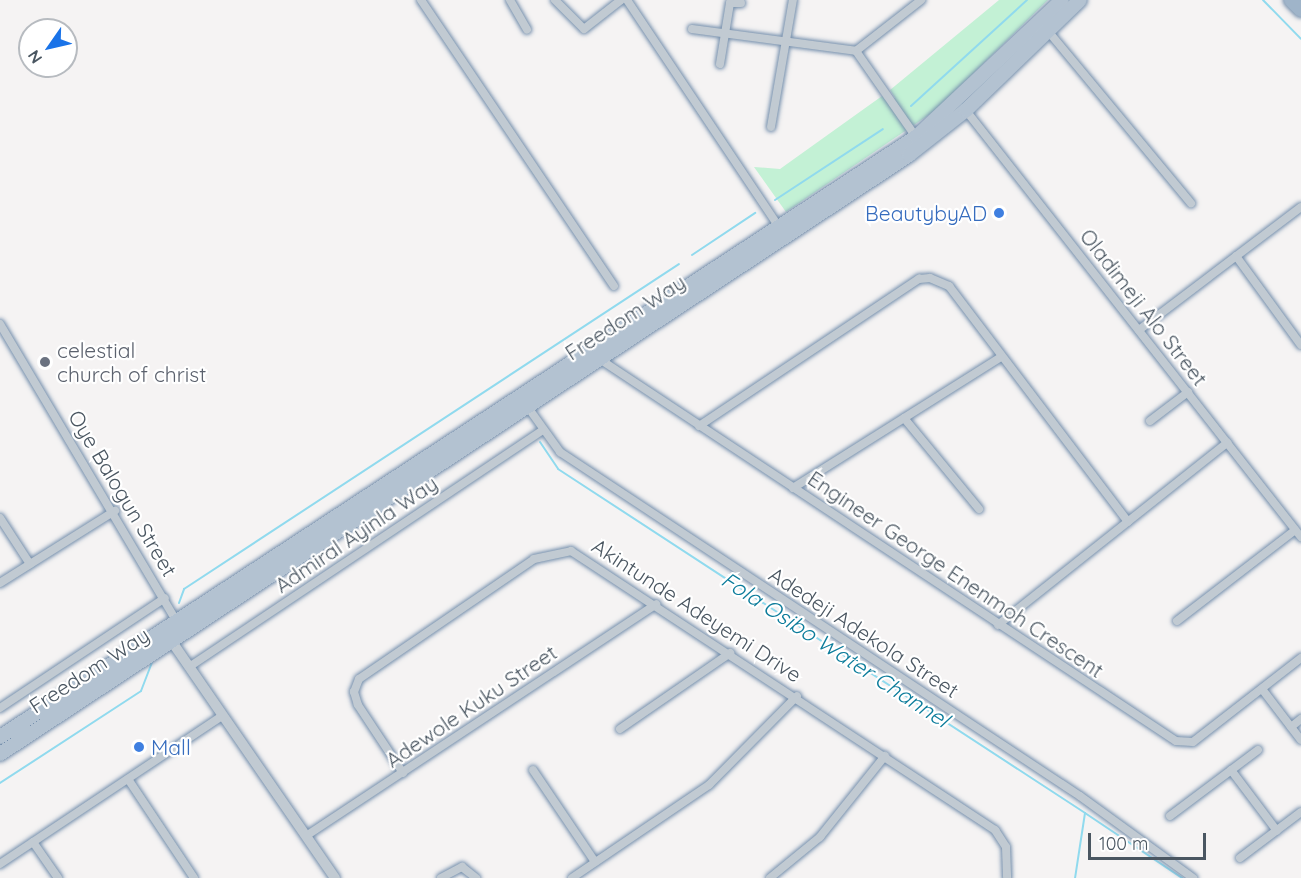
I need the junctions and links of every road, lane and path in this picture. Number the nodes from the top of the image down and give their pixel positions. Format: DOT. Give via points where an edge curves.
graph roads {
  1 [pos="421,0"];
  2 [pos="555,0"];
  3 [pos="621,0"];
  4 [pos="627,0"];
  5 [pos="793,0"];
  6 [pos="921,0"];
  7 [pos="1062,0"];
  8 [pos="1080,0"];
  9 [pos="1292,0"];
  10 [pos="512,1"];
  11 [pos="741,3"];
  12 [pos="1301,10"];
  13 [pos="527,29"];
  14 [pos="692,29"];
  15 [pos="1048,31"];
  16 [pos="725,34"];
  17 [pos="786,42"];
  18 [pos="856,51"];
  19 [pos="720,64"];
  20 [pos="962,105"];
  21 [pos="771,127"];
  22 [pos="915,137"];
  23 [pos="1191,203"];
  24 [pos="1301,207"];
  25 [pos="779,227"];
  26 [pos="1236,256"];
  27 [pos="614,286"];
  28 [pos="0,324"];
  29 [pos="1139,330"];
  30 [pos="1301,345"];
  31 [pos="586,353"];
  32 [pos="1001,357"];
  33 [pos="600,360"];
  34 [pos="1188,392"];
  35 [pos="527,406"];
  36 [pos="904,418"];
  37 [pos="1149,421"];
  38 [pos="699,426"];
  39 [pos="543,430"];
  40 [pos="1227,443"];
  41 [pos="793,488"];
  42 [pos="979,509"];
  43 [pos="115,511"];
  44 [pos="0,518"];
  45 [pos="1128,522"];
  46 [pos="1298,533"];
  47 [pos="30,564"];
  48 [pos="0,583"];
  49 [pos="165,598"];
  50 [pos="656,604"];
  51 [pos="176,621"];
  52 [pos="1177,621"];
  53 [pos="998,625"];
  54 [pos="164,629"];
  55 [pos="172,641"];
  56 [pos="730,653"];
  57 [pos="1301,658"];
  58 [pos="189,667"];
  59 [pos="1262,689"];
  60 [pos="797,696"];
  61 [pos="0,708"];
  62 [pos="222,716"];
  63 [pos="1301,719"];
  64 [pos="1291,727"];
  65 [pos="620,729"];
  66 [pos="0,737"];
  67 [pos="1301,740"];
  68 [pos="1258,750"];
  69 [pos="0,754"];
  70 [pos="885,756"];
  71 [pos="533,770"];
  72 [pos="1230,770"];
  73 [pos="403,773"];
  74 [pos="128,779"];
  75 [pos="1301,812"];
  76 [pos="1170,816"];
  77 [pos="1277,831"];
  78 [pos="306,836"];
  79 [pos="33,842"];
  80 [pos="1240,858"];
  81 [pos="595,862"];
  82 [pos="0,864"];
  83 [pos="58,878"];
  84 [pos="194,878"];
  85 [pos="335,878"];
  86 [pos="441,878"];
  87 [pos="476,878"];
  88 [pos="572,878"];
  89 [pos="770,878"];
  90 [pos="1007,878"];
  91 [pos="1193,878"];
  1 -- 27 [label="street"];
  2 -- 3 [label="street" via="584,29"];
  4 -- 25 [label="street"];
  5 -- 17 [label="street"];
  6 -- 18 [label="street"];
  7 -- 20 [label="main road, Freedom Way"];
  8 -- 15 [label="main road, Freedom Way"];
  9 -- 12 [label="highway"];
  10 -- 13 [label="street"];
  11 -- 16 [label="street" via="730,2"];
  14 -- 16 [label="street"];
  15 -- 20 [label="main road, Freedom Way"];
  15 -- 23 [label="street"];
  16 -- 17 [label="street"];
  16 -- 19 [label="street"];
  17 -- 18 [label="street"];
  17 -- 21 [label="street"];
  18 -- 22 [label="street"];
  20 -- 22 [label="main road, Freedom Way"];
  20 -- 29 [label="street, Oladimeji Alo Street"];
  20 -- 33 [label="main road, Freedom Way" via="909,155"];
  22 -- 25 [label="main road, Freedom Way"];
  24 -- 26 [label="street"];
  25 -- 31 [label="main road, Freedom Way"];
  26 -- 29 [label="street"];
  26 -- 30 [label="street"];
  28 -- 43 [label="street, Oye Balogun Street"];
  29 -- 34 [label="street, Oladimeji Alo Street"];
  31 -- 33 [label="street, Engineer George Enenmoh Crescent"];
  31 -- 51 [label="main road, Freedom Way"];
  32 -- 36 [label="street"];
  32 -- 38 [label="street" via="949,286 919,279"];
  32 -- 45 [label="street"];
  33 -- 35 [label="main road, Freedom Way"];
  33 -- 38 [label="street, Engineer George Enenmoh Crescent"];
  34 -- 37 [label="street"];
  34 -- 40 [label="street, Oladimeji Alo Street"];
  35 -- 39 [label="street, Adedeji Adekola Street"];
  35 -- 55 [label="main road, Freedom Way"];
  36 -- 41 [label="street"];
  36 -- 42 [label="street"];
  38 -- 41 [label="street, Engineer George Enenmoh Crescent"];
  39 -- 58 [label="street, Admiral Ayinla Way"];
  39 -- 91 [label="street, Adedeji Adekola Street" via="579,465 1080,796"];
  40 -- 45 [label="street"];
  40 -- 46 [label="street, Oladimeji Alo Street"];
  41 -- 53 [label="street, Engineer George Enenmoh Crescent"];
  43 -- 47 [label="street"];
  43 -- 49 [label="street, Oye Balogun Street"];
  44 -- 47 [label="street"];
  45 -- 53 [label="street"];
  46 -- 52 [label="street"];
  47 -- 48 [label="street"];
  49 -- 51 [label="street, Oye Balogun Street"];
  49 -- 61 [label="street"];
  50 -- 56 [label="street, Akintunde Adeyemi Drive"];
  50 -- 73 [label="street, Adewole Kuku Street"];
  50 -- 73 [label="street, Akintunde Adeyemi Drive" via="582,554 558,550 534,559 359,679 354,692 358,705"];
  51 -- 54 [label="main road, Freedom Way"];
  53 -- 59 [label="street, Engineer George Enenmoh Crescent" via="1184,744"];
  54 -- 55 [label="street, Freedom Way"];
  54 -- 66 [label="main road, Freedom Way"];
  55 -- 58 [label="street"];
  55 -- 69 [label="main road, Freedom Way"];
  56 -- 60 [label="street, Akintunde Adeyemi Drive"];
  56 -- 65 [label="street"];
  57 -- 59 [label="street, Engineer George Enenmoh Crescent"];
  58 -- 62 [label="street"];
  59 -- 64 [label="street"];
  60 -- 70 [label="street, Akintunde Adeyemi Drive"];
  60 -- 81 [label="street" via="709,785"];
  62 -- 74 [label="street"];
  62 -- 78 [label="street"];
  63 -- 64 [label="street"];
  64 -- 67 [label="street"];
  68 -- 72 [label="street"];
  70 -- 89 [label="street" via="813,844"];
  70 -- 90 [label="street, Akintunde Adeyemi Drive" via="994,830 1006,847"];
  71 -- 81 [label="street"];
  72 -- 76 [label="street"];
  72 -- 77 [label="street"];
  73 -- 78 [label="street, Adewole Kuku Street"];
  74 -- 79 [label="street"];
  74 -- 84 [label="street"];
  75 -- 77 [label="street"];
  77 -- 80 [label="street"];
  78 -- 85 [label="street"];
  79 -- 82 [label="street"];
  79 -- 83 [label="street"];
  81 -- 88 [label="street"];
  86 -- 87 [label="street" via="462,867"];
}
